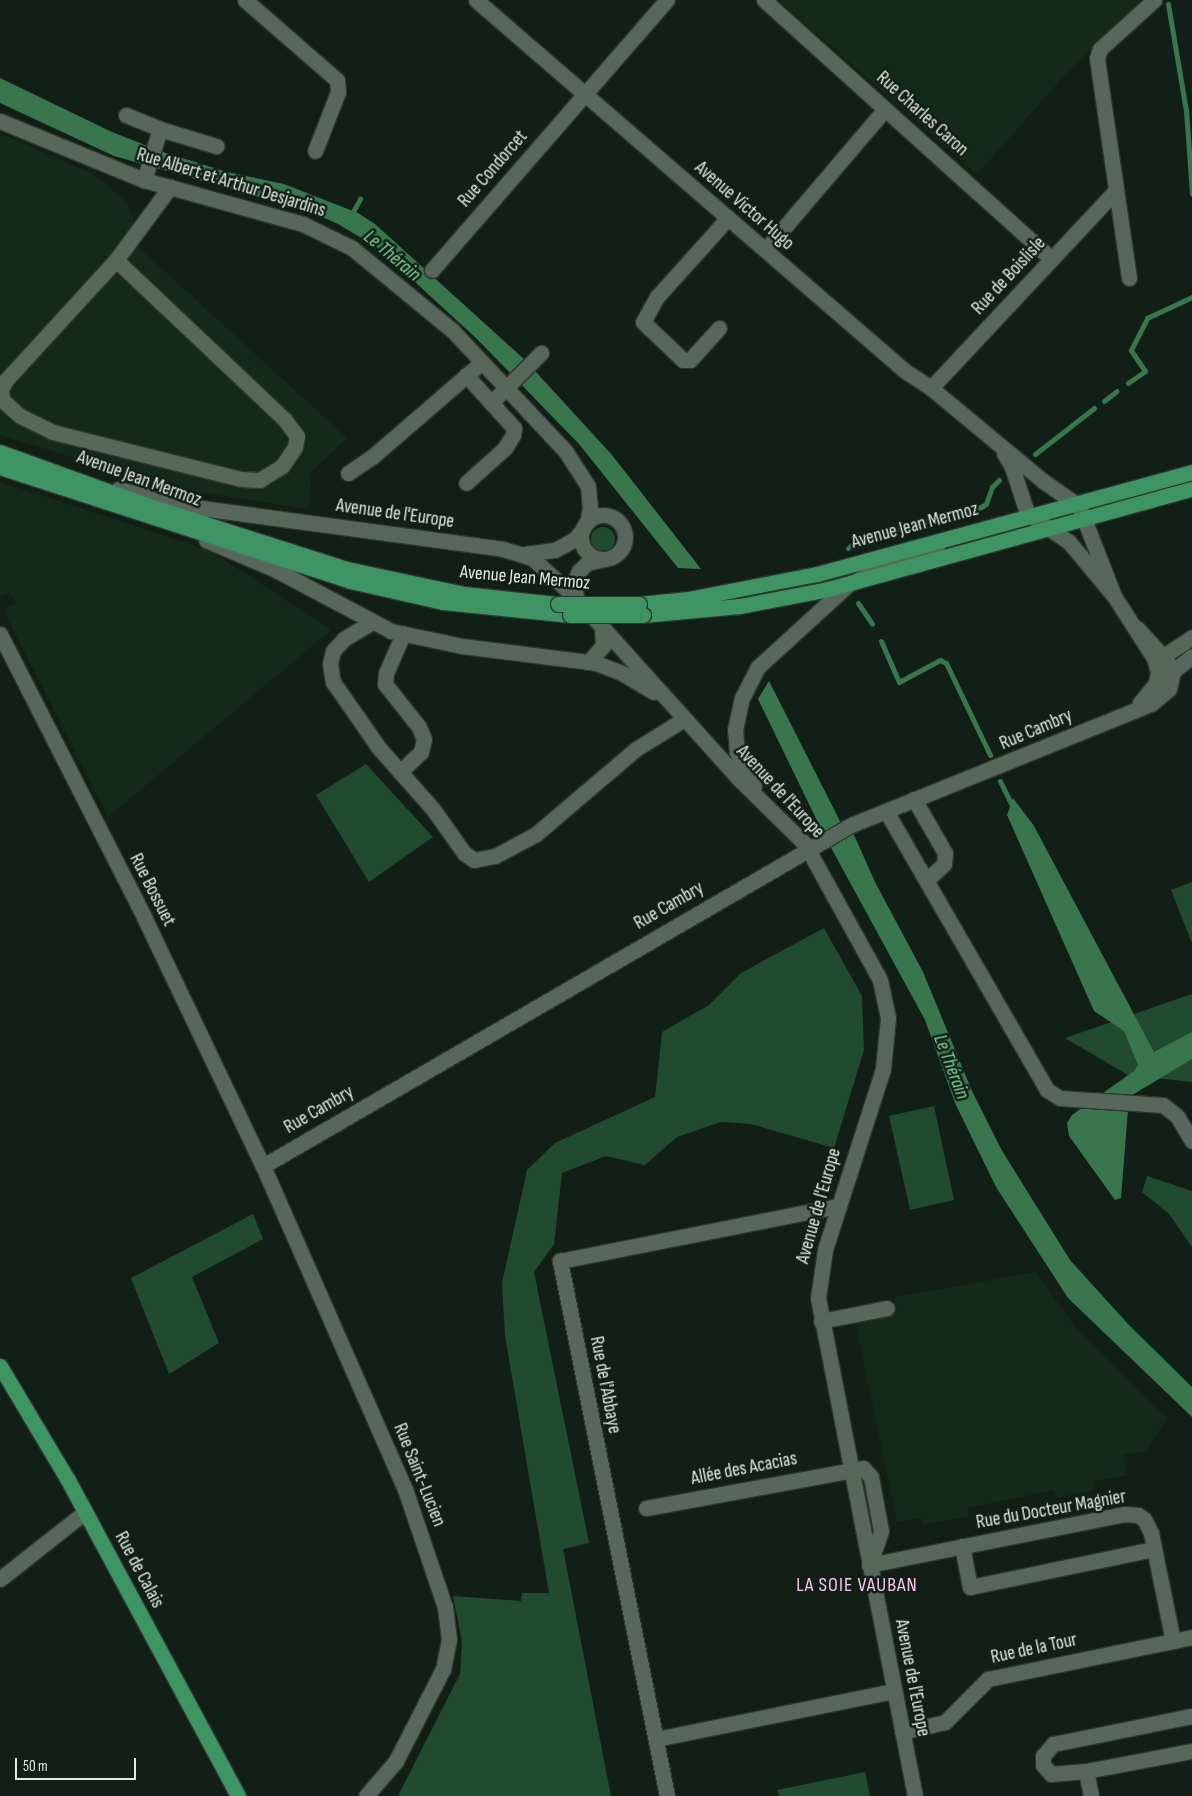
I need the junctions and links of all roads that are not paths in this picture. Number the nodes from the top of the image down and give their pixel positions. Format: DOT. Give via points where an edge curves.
graph roads {
  1 [pos="245,0"];
  2 [pos="476,0"];
  3 [pos="667,0"];
  4 [pos="764,0"];
  5 [pos="1154,0"];
  6 [pos="585,95"];
  7 [pos="885,109"];
  8 [pos="126,115"];
  9 [pos="0,120"];
  10 [pos="160,129"];
  11 [pos="216,146"];
  12 [pos="315,152"];
  13 [pos="146,175"];
  14 [pos="170,187"];
  15 [pos="1116,190"];
  16 [pos="728,218"];
  17 [pos="765,250"];
  18 [pos="1052,259"];
  19 [pos="116,260"];
  20 [pos="432,270"];
  21 [pos="1129,278"];
  22 [pos="719,328"];
  23 [pos="536,357"];
  24 [pos="482,362"];
  25 [pos="466,375"];
  26 [pos="510,384"];
  27 [pos="931,388"];
  28 [pos="491,402"];
  29 [pos="990,437"];
  30 [pos="0,452"];
  31 [pos="0,467"];
  32 [pos="61,472"];
  33 [pos="1192,472"];
  34 [pos="348,473"];
  35 [pos="1192,479"];
  36 [pos="1043,481"];
  37 [pos="466,483"];
  38 [pos="1192,489"];
  39 [pos="1056,508"];
  40 [pos="1081,509"];
  41 [pos="1040,518"];
  42 [pos="168,524"];
  43 [pos="585,526"];
  44 [pos="523,554"];
  45 [pos="604,559"];
  46 [pos="849,584"];
  47 [pos="1114,596"];
  48 [pos="576,598"];
  49 [pos="641,610"];
  50 [pos="372,622"];
  51 [pos="602,628"];
  52 [pos="0,634"];
  53 [pos="403,634"];
  54 [pos="1192,637"];
  55 [pos="1192,656"];
  56 [pos="588,662"];
  57 [pos="1162,665"];
  58 [pos="666,700"];
  59 [pos="684,719"];
  60 [pos="400,772"];
  61 [pos="914,800"];
  62 [pos="764,803"];
  63 [pos="886,811"];
  64 [pos="808,849"];
  65 [pos="928,879"];
  66 [pos="1192,1141"];
  67 [pos="263,1166"];
  68 [pos="839,1206"];
  69 [pos="887,1308"];
  70 [pos="821,1321"];
  71 [pos="0,1366"];
  72 [pos="850,1468"];
  73 [pos="646,1508"];
  74 [pos="85,1512"];
  75 [pos="962,1546"];
  76 [pos="1154,1549"];
  77 [pos="869,1565"];
  78 [pos="0,1579"];
  79 [pos="1192,1637"];
  80 [pos="1173,1641"];
  81 [pos="894,1692"];
  82 [pos="1192,1716"];
  83 [pos="902,1732"];
  84 [pos="656,1740"];
  85 [pos="1192,1751"];
  86 [pos="1086,1771"];
  87 [pos="238,1796"];
  88 [pos="366,1796"];
  89 [pos="667,1796"];
  90 [pos="915,1796"];
  91 [pos="1091,1796"];
  1 -- 12 [label="street" via="337,80 338,92"];
  2 -- 6 [label="street, Avenue Victor Hugo"];
  3 -- 6 [label="street, Rue Condorcet"];
  4 -- 7 [label="street, Rue Charles Caron"];
  5 -- 15 [label="street" via="1100,49 1097,58"];
  6 -- 16 [label="street, Avenue Victor Hugo"];
  6 -- 20 [label="street, Rue Condorcet"];
  7 -- 17 [label="street"];
  7 -- 18 [label="street, Rue Charles Caron"];
  8 -- 10 [label="street"];
  9 -- 13 [label="street, Rue Albert et Arthur Desjardins"];
  10 -- 11 [label="street"];
  10 -- 13 [label="street"];
  13 -- 14 [label="street, Rue Albert et Arthur Desjardins"];
  14 -- 19 [label="street"];
  14 -- 24 [label="street, Rue Albert et Arthur Desjardins" via="262,211 332,236 371,262 443,323"];
  15 -- 18 [label="street, Rue de Boislisle"];
  15 -- 21 [label="street"];
  16 -- 17 [label="street, Avenue Victor Hugo"];
  16 -- 22 [label="street" via="657,296 643,322 683,360 690,360"];
  17 -- 27 [label="street, Avenue Victor Hugo" via="905,371"];
  18 -- 27 [label="street, Rue de Boislisle"];
  19 -- 19 [label="street" via="285,420 297,436 295,447 282,466 260,480 241,479 53,432 20,416 2,400 1,390 6,380"];
  23 -- 26 [label="street"];
  24 -- 25 [label="street"];
  24 -- 26 [label="street, Rue Albert et Arthur Desjardins"];
  25 -- 28 [label="street"];
  25 -- 34 [label="street" via="372,457"];
  26 -- 28 [label="street"];
  26 -- 43 [label="street, Rue Albert et Arthur Desjardins" via="581,472 589,492"];
  27 -- 29 [label="street, Avenue Victor Hugo"];
  28 -- 37 [label="street" via="514,428 513,435 506,448"];
  29 -- 36 [label="street, Avenue Victor Hugo"];
  29 -- 41 [label="street, Avenue Victor Hugo" via="1012,467"];
  30 -- 32 [label="main road, Avenue Jean Mermoz"];
  31 -- 42 [label="main road, Avenue Jean Mermoz"];
  32 -- 44 [label="street, Avenue de l'Europe" via="201,508"];
  32 -- 49 [label="main road, Avenue Jean Mermoz, bridge" via="149,506 370,575 464,594"];
  33 -- 40 [label="main road, Avenue Jean Mermoz"];
  35 -- 40 [label="street"];
  36 -- 39 [label="street, Avenue Victor Hugo" via="1051,490"];
  36 -- 40 [label="street, Avenue Victor Hugo"];
  38 -- 40 [label="main road, Avenue Jean Mermoz"];
  39 -- 40 [label="main road, Avenue Jean Mermoz"];
  39 -- 41 [label="main road, Avenue Jean Mermoz"];
  40 -- 41 [label="main road, Avenue Jean Mermoz"];
  40 -- 47 [label="street"];
  41 -- 46 [label="main road, Avenue Jean Mermoz"];
  41 -- 47 [label="street" via="1069,542"];
  41 -- 49 [label="main road, Avenue Jean Mermoz" via="1013,520 817,574"];
  42 -- 49 [label="main road, Avenue Jean Mermoz, bridge" via="310,570 394,592 485,608 570,615"];
  42 -- 50 [label="street, Avenue de l'Europe" via="276,570"];
  43 -- 44 [label="street" via="575,539 555,550"];
  43 -- 45 [label="street" via="581,540 585,550 593,557"];
  43 -- 45 [label="street" via="606,516 616,519 622,527 625,538 622,548 614,556"];
  44 -- 48 [label="street, Avenue de l'Europe" via="545,567"];
  45 -- 48 [label="street" via="587,563 578,571 574,582"];
  46 -- 49 [label="main road, Avenue Jean Mermoz" via="747,605"];
  46 -- 62 [label="street" via="758,667 746,688 736,718 735,741 744,769"];
  47 -- 57 [label="street"];
  48 -- 51 [label="street, Avenue de l'Europe"];
  50 -- 53 [label="street, Avenue de l'Europe"];
  50 -- 60 [label="street" via="344,639 333,651 330,672 340,694"];
  51 -- 56 [label="street" via="603,646"];
  51 -- 58 [label="street, Avenue de l'Europe"];
  52 -- 67 [label="street, Rue Bossuet" via="144,917"];
  53 -- 56 [label="street, Avenue de l'Europe" via="462,646"];
  53 -- 60 [label="street" via="386,673 385,684 419,726 424,739 421,752"];
  54 -- 57 [label="street"];
  55 -- 57 [label="street"];
  56 -- 58 [label="street, Avenue de l'Europe" via="622,673"];
  57 -- 61 [label="street, Rue Cambry" via="1149,696 1114,718"];
  58 -- 59 [label="street, Avenue de l'Europe"];
  59 -- 60 [label="street" via="636,749 536,834 481,860 464,854 433,809"];
  59 -- 62 [label="street, Avenue de l'Europe"];
  61 -- 63 [label="street, Rue Cambry"];
  61 -- 65 [label="street" via="945,854 944,864"];
  62 -- 64 [label="street, Avenue de l'Europe"];
  63 -- 64 [label="street, Rue Cambry" via="851,824"];
  63 -- 65 [label="street"];
  64 -- 67 [label="street, Rue Cambry"];
  64 -- 68 [label="street, Avenue de l'Europe" via="880,980 888,1018 883,1069"];
  65 -- 66 [label="street" via="1042,1085 1060,1098 1139,1101 1170,1109"];
  67 -- 88 [label="street, Rue Saint-Lucien" via="405,1489 449,1628 446,1660 420,1718 396,1761"];
  68 -- 70 [label="street, Avenue de l'Europe" via="820,1274"];
  68 -- 84 [label="street, Rue de l'Abbaye" via="560,1261"];
  69 -- 70 [label="street"];
  70 -- 72 [label="street, Avenue de l'Europe"];
  71 -- 74 [label="main road, Rue de Calais"];
  72 -- 73 [label="street, Allée des Acacias"];
  72 -- 77 [label="street, Avenue de l'Europe"];
  74 -- 78 [label="street"];
  74 -- 87 [label="main road, Rue de Calais"];
  75 -- 76 [label="street, Rue du Docteur Magnier" via="1132,1514 1148,1523"];
  75 -- 76 [label="street" via="970,1587"];
  75 -- 77 [label="street, Rue du Docteur Magnier"];
  76 -- 80 [label="street, Rue du Docteur Magnier"];
  77 -- 81 [label="street, Avenue de l'Europe"];
  79 -- 80 [label="street, Rue de la Tour"];
  80 -- 83 [label="street, Rue de la Tour" via="988,1679 945,1722"];
  81 -- 83 [label="street, Avenue de l'Europe"];
  81 -- 84 [label="street"];
  82 -- 86 [label="street" via="1054,1744 1043,1756 1043,1765 1051,1774"];
  83 -- 90 [label="street, Avenue de l'Europe"];
  84 -- 89 [label="street, Rue de l'Abbaye"];
  85 -- 86 [label="street"];
  86 -- 91 [label="street"];
}
